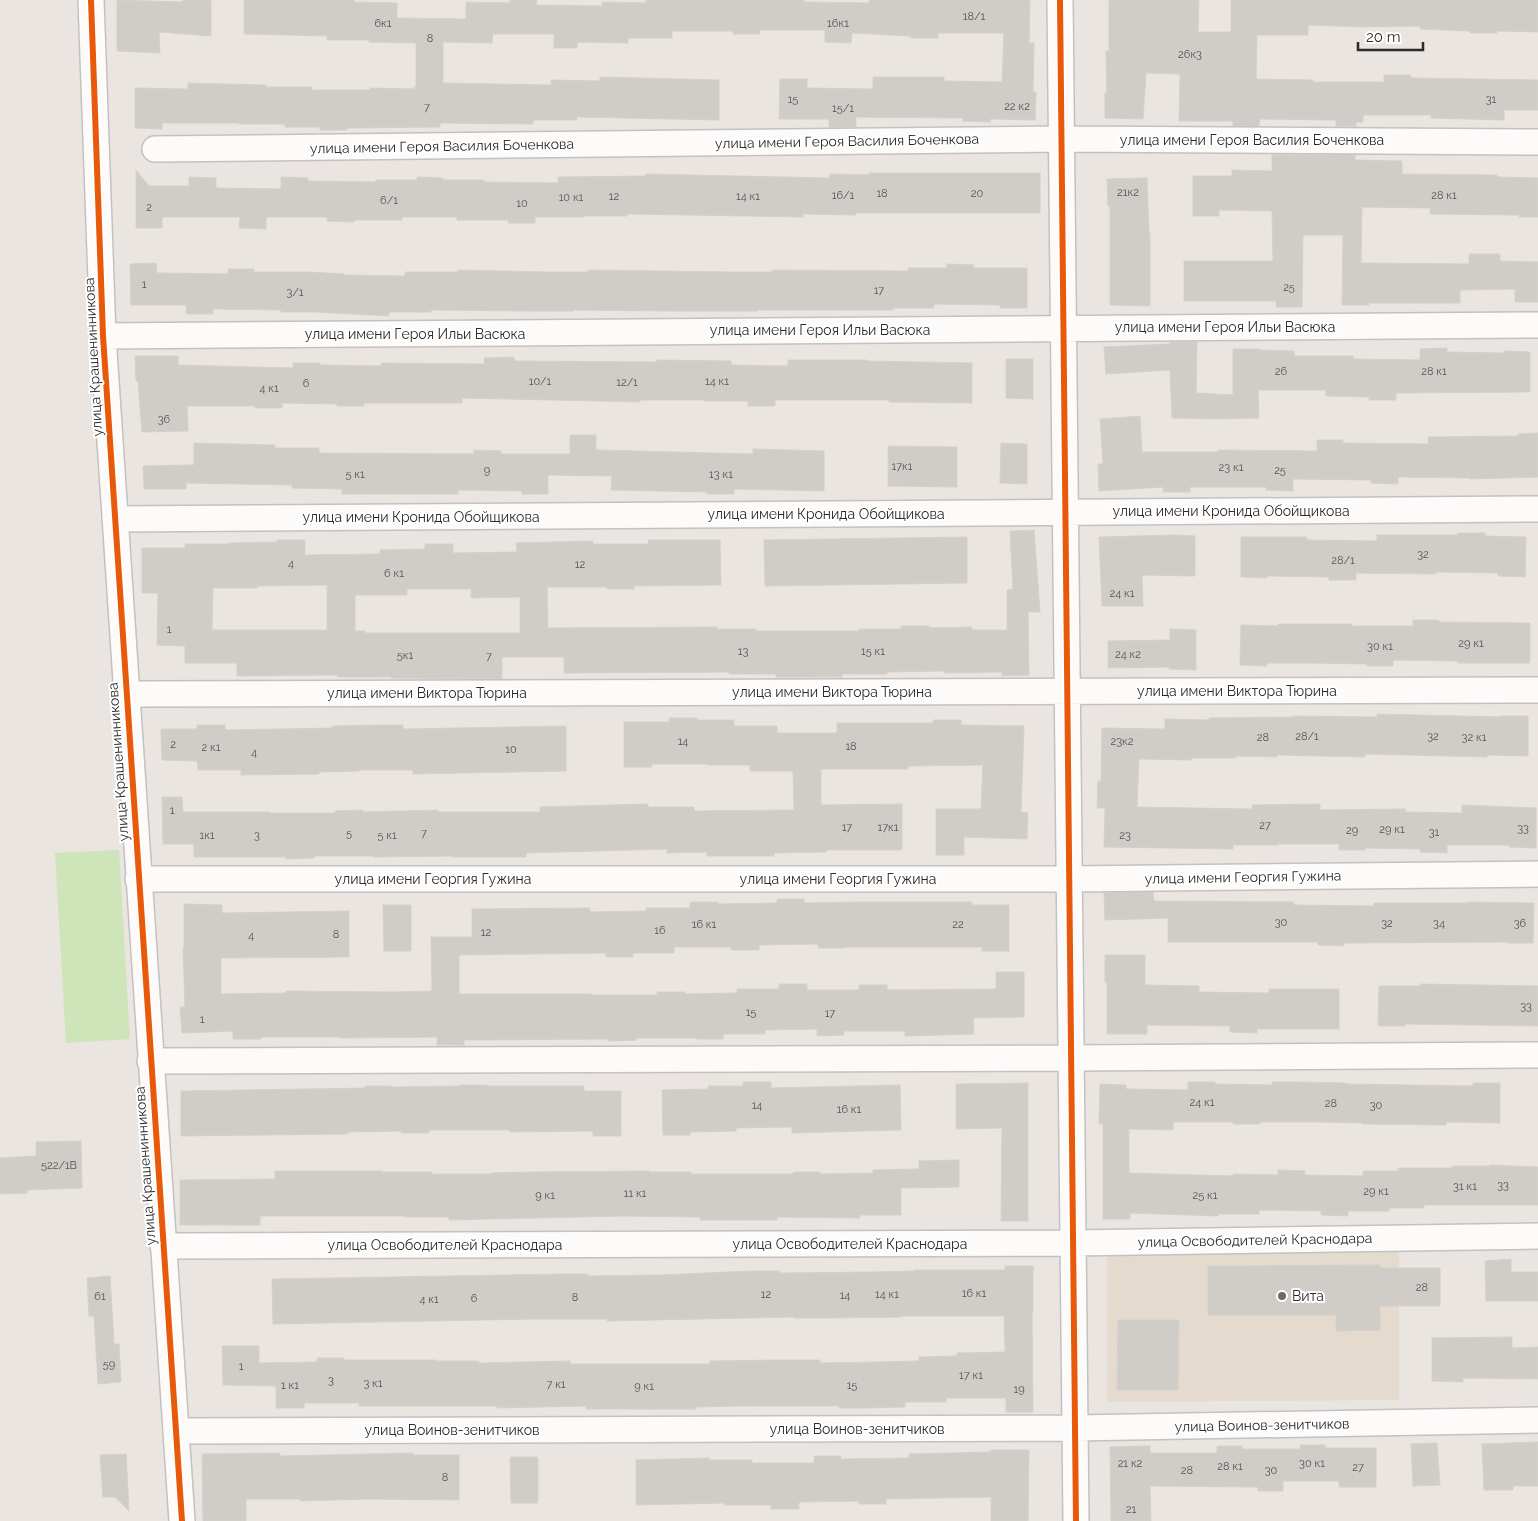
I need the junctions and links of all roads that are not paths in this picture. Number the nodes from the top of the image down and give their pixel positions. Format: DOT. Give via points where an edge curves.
graph roads {
  1 [pos="91,0"];
  2 [pos="1060,0"];
  3 [pos="1062,139"];
  4 [pos="1538,142"];
  5 [pos="155,149"];
  6 [pos="1538,325"];
  7 [pos="1064,328"];
  8 [pos="103,336"];
  9 [pos="1538,509"];
  10 [pos="1066,513"];
  11 [pos="115,519"];
  12 [pos="1538,690"];
  13 [pos="1068,691"];
  14 [pos="126,694"];
  15 [pos="1538,874"];
  16 [pos="138,879"];
  17 [pos="1070,879"];
  18 [pos="1538,1055"];
  19 [pos="1071,1058"];
  20 [pos="150,1061"];
  21 [pos="1538,1236"];
  22 [pos="1073,1243"];
  23 [pos="163,1246"];
  24 [pos="1538,1420"];
  25 [pos="1075,1428"];
  26 [pos="176,1431"];
  27 [pos="182,1521"];
  28 [pos="1076,1521"];
  1 -- 8 [label="street, улица Крашенинникова"];
  2 -- 3 [label="street"];
  3 -- 4 [label="street, улица имени Героя Василия Боченкова"];
  3 -- 5 [label="street, улица имени Героя Василия Боченкова"];
  3 -- 7 [label="street"];
  6 -- 7 [label="street, улица имени Героя Ильи Васюка"];
  7 -- 8 [label="street, улица имени Героя Ильи Васюка"];
  7 -- 10 [label="street"];
  8 -- 11 [label="street, улица Крашенинникова"];
  9 -- 10 [label="street, улица имени Кронида Обойщикова"];
  10 -- 11 [label="street, улица имени Кронида Обойщикова"];
  10 -- 13 [label="street"];
  11 -- 14 [label="street, улица Крашенинникова"];
  12 -- 13 [label="street, улица имени Виктора Тюрина"];
  13 -- 14 [label="street, улица имени Виктора Тюрина"];
  13 -- 17 [label="street"];
  14 -- 16 [label="street, улица Крашенинникова"];
  15 -- 17 [label="street, улица имени Георгия Гужина"];
  16 -- 17 [label="street, улица имени Георгия Гужина"];
  16 -- 20 [label="street, улица Крашенинникова"];
  17 -- 19 [label="street"];
  18 -- 19 [label="street"];
  19 -- 20 [label="street"];
  19 -- 22 [label="street"];
  20 -- 23 [label="street, улица Крашенинникова"];
  21 -- 22 [label="street, улица Освободителей Краснодара"];
  22 -- 23 [label="street, улица Освободителей Краснодара"];
  22 -- 25 [label="street"];
  23 -- 26 [label="street, улица Крашенинникова"];
  24 -- 25 [label="street, улица Воинов-зенитчиков"];
  25 -- 26 [label="street, улица Воинов-зенитчиков"];
  25 -- 28 [label="street"];
  26 -- 27 [label="street, улица Крашенинникова"];
}
